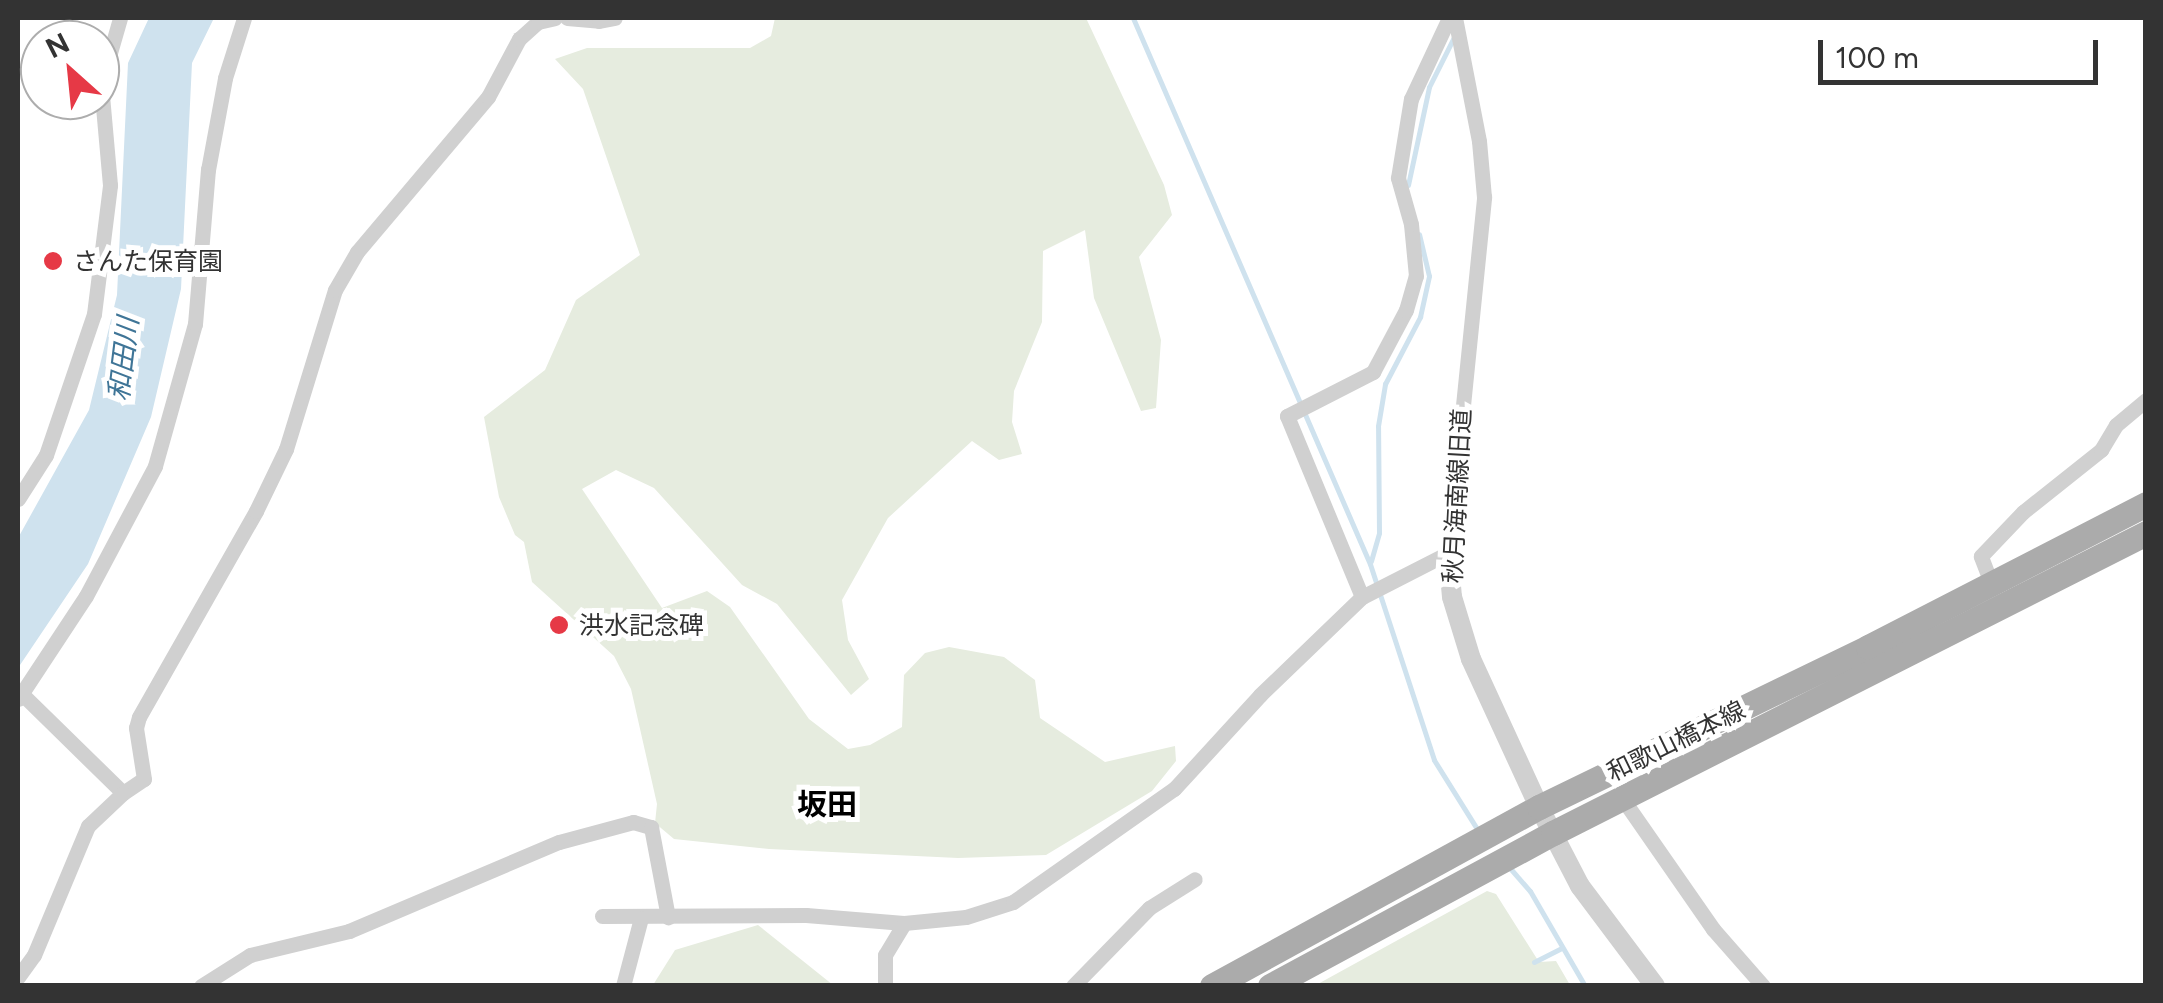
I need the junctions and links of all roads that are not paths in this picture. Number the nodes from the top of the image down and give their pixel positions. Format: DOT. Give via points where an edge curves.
graph roads {
  1 [pos="120,18"];
  2 [pos="244,18"];
  3 [pos="554,18"];
  4 [pos="568,18"];
  5 [pos="615,18"];
  6 [pos="1452,18"];
  7 [pos="2146,400"];
  8 [pos="18,499"];
  9 [pos="2146,504"];
  10 [pos="2146,533"];
  11 [pos="1448,552"];
  12 [pos="1996,594"];
  13 [pos="1366,595"];
  14 [pos="20,697"];
  15 [pos="123,792"];
  16 [pos="1622,798"];
  17 [pos="1539,807"];
  18 [pos="1552,834"];
  19 [pos="1195,879"];
  20 [pos="602,916"];
  21 [pos="641,918"];
  22 [pos="668,918"];
  23 [pos="904,922"];
  24 [pos="18,978"];
  25 [pos="201,986"];
  26 [pos="623,986"];
  27 [pos="885,986"];
  28 [pos="1073,986"];
  29 [pos="1212,986"];
  30 [pos="1270,986"];
  31 [pos="1655,986"];
  32 [pos="1762,986"];
  1 -- 8 [label="street" via="101,84 110,185 94,314 46,455"];
  2 -- 14 [label="street" via="208,170 196,324 156,466 86,596"];
  3 -- 15 [label="street" via="538,22 519,40 488,98 356,252 336,290 286,449 139,717 144,778"];
  4 -- 5 [label="street"];
  6 -- 11 [label="street, 秋月海南線旧道" via="1484,197"];
  6 -- 13 [label="street" via="1411,100 1398,178 1416,276 1406,310 1373,372 1288,416"];
  7 -- 12 [label="street" via="2116,425 2101,450 2023,512 1981,556"];
  9 -- 12 [label="main road, 和歌山橋本線"];
  10 -- 12 [label="main road, 和歌山橋本線"];
  11 -- 13 [label="street"];
  11 -- 17 [label="street, 秋月海南線旧道" via="1452,597 1472,659"];
  12 -- 16 [label="main road, 和歌山橋本線"];
  12 -- 17 [label="main road, 和歌山橋本線"];
  13 -- 23 [label="street" via="1174,789 1013,902 966,917"];
  14 -- 15 [label="street"];
  15 -- 24 [label="street" via="88,826"];
  16 -- 18 [label="main road, 和歌山橋本線"];
  16 -- 32 [label="street"];
  17 -- 18 [label="street, 秋月海南線旧道"];
  17 -- 29 [label="main road, 和歌山橋本線"];
  18 -- 30 [label="main road, 和歌山橋本線"];
  18 -- 31 [label="street, 秋月海南線旧道" via="1580,886"];
  19 -- 28 [label="street" via="1148,908"];
  20 -- 21 [label="street"];
  21 -- 22 [label="street"];
  21 -- 26 [label="street"];
  22 -- 23 [label="street"];
  22 -- 25 [label="street" via="651,827 633,822 559,842 349,931 250,955"];
  23 -- 27 [label="street" via="885,955"];
}
